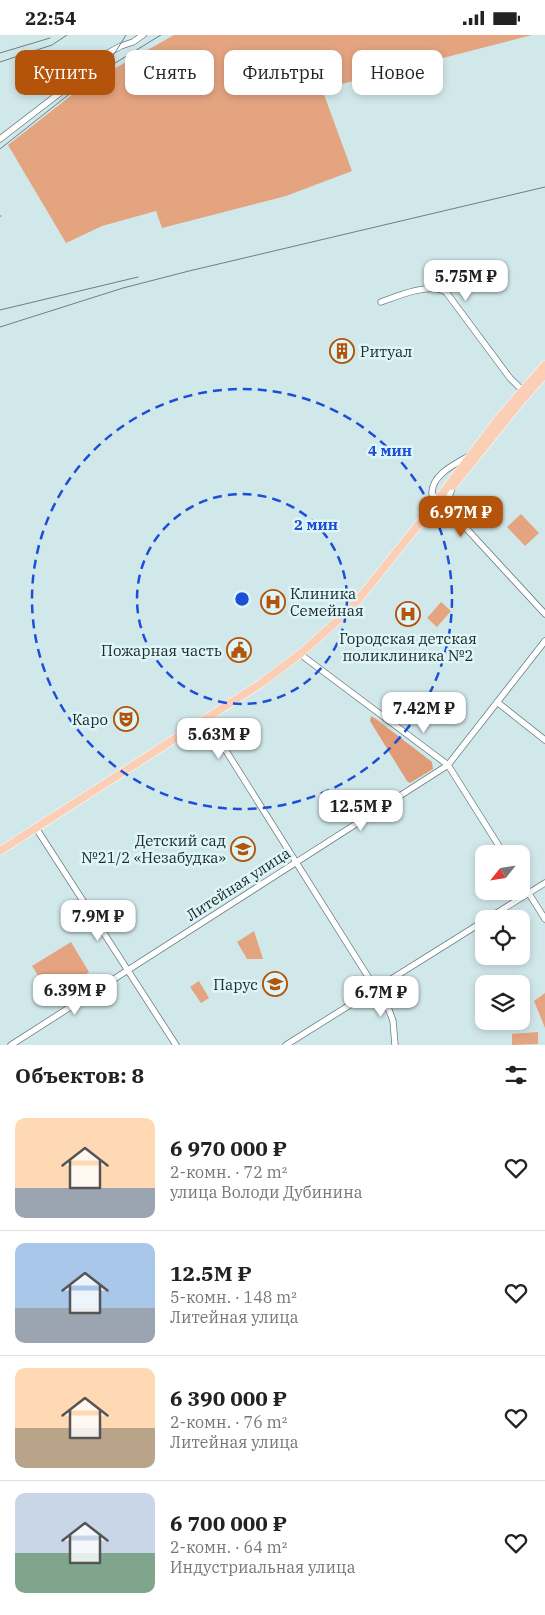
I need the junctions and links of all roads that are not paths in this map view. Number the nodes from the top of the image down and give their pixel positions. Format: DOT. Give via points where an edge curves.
graph roads {
  1 [pos="143,35"];
  2 [pos="0,139"];
  3 [pos="381,302"];
  4 [pos="545,365"];
  5 [pos="545,374"];
  6 [pos="522,390"];
  7 [pos="453,486"];
  8 [pos="438,500"];
  9 [pos="427,514"];
  10 [pos="453,514"];
  11 [pos="545,614"];
  12 [pos="545,641"];
  13 [pos="300,654"];
  14 [pos="496,702"];
  15 [pos="206,719"];
  16 [pos="545,740"];
  17 [pos="448,765"];
  18 [pos="36,827"];
  19 [pos="498,845"];
  20 [pos="0,851"];
  21 [pos="296,862"];
  22 [pos="545,883"];
  23 [pos="530,892"];
  24 [pos="530,895"];
  25 [pos="518,900"];
  26 [pos="502,910"];
  27 [pos="545,919"];
  28 [pos="475,927"];
  29 [pos="128,970"];
  30 [pos="376,988"];
  31 [pos="11,1045"];
  32 [pos="176,1045"];
  33 [pos="286,1045"];
  34 [pos="395,1045"];
  1 -- 2 [label="street" via="108,53"];
  3 -- 6 [label="street" via="413,291 441,289 446,292"];
  4 -- 6 [label="main road"];
  5 -- 7 [label="main road"];
  6 -- 8 [label="main road"];
  7 -- 8 [label="main road"];
  7 -- 10 [label="street" via="449,497"];
  8 -- 9 [label="main road"];
  8 -- 10 [label="street"];
  9 -- 10 [label="street" via="438,510"];
  9 -- 13 [label="main road" via="345,614"];
  10 -- 11 [label="street"];
  12 -- 14 [label="street, Литейная улица"];
  13 -- 15 [label="main road"];
  13 -- 17 [label="street"];
  14 -- 16 [label="street"];
  14 -- 17 [label="street, Литейная улица"];
  15 -- 18 [label="main road"];
  15 -- 21 [label="street"];
  17 -- 19 [label="street"];
  17 -- 21 [label="street, Литейная улица"];
  18 -- 20 [label="main road"];
  18 -- 29 [label="street"];
  21 -- 29 [label="street, Литейная улица"];
  21 -- 30 [label="street"];
  22 -- 23 [label="street"];
  24 -- 27 [label="street"];
  25 -- 26 [label="street"];
  28 -- 30 [label="street"];
  29 -- 31 [label="street, Литейная улица"];
  29 -- 32 [label="street"];
  30 -- 33 [label="street"];
  30 -- 34 [label="street" via="389,1009"];
}
